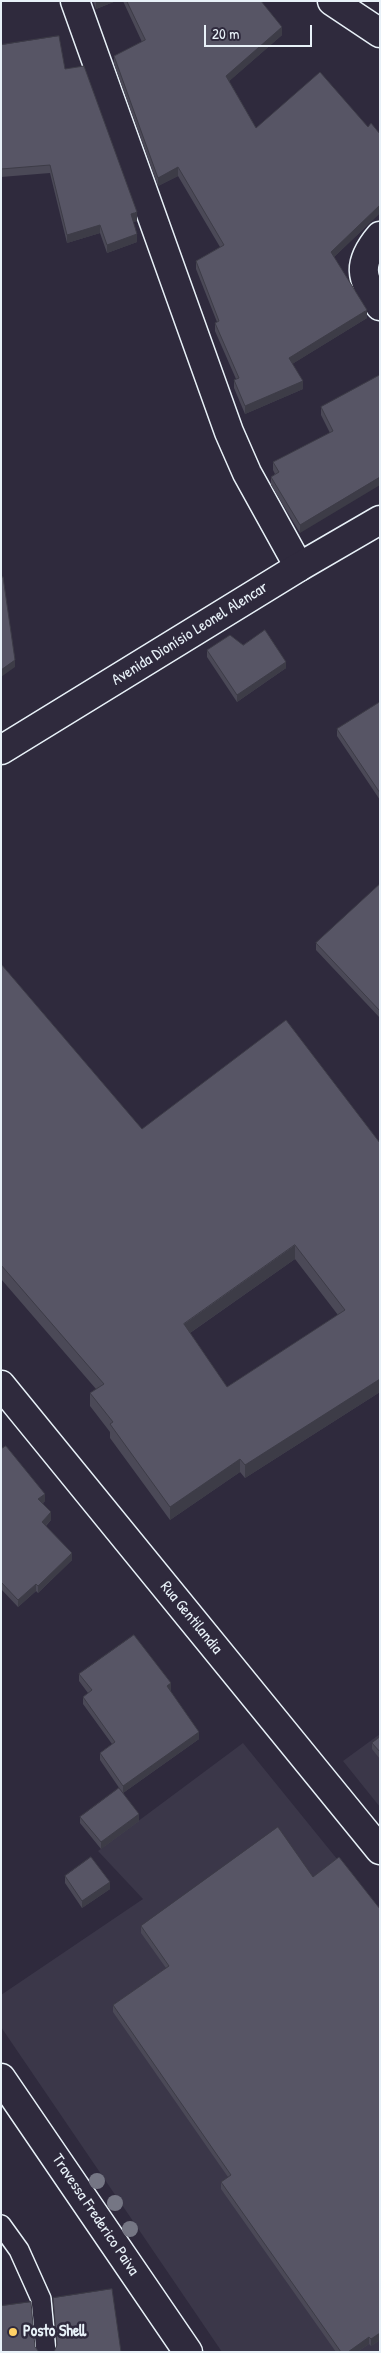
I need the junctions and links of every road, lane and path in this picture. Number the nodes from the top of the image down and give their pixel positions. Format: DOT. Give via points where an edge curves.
graph roads {
  1 [pos="75,1"];
  2 [pos="332,1"];
  3 [pos="380,33"];
  4 [pos="380,236"];
  5 [pos="380,306"];
  6 [pos="380,520"];
  7 [pos="299,567"];
  8 [pos="1,750"];
  9 [pos="1,1385"];
  10 [pos="380,1850"];
  11 [pos="1,2078"];
  12 [pos="1,2225"];
  13 [pos="46,2352"];
  14 [pos="188,2352"];
  1 -- 7 [label="street" via="229,432 247,473"];
  2 -- 3 [label="street"];
  4 -- 5 [label="street" via="366,255 362,270"];
  6 -- 7 [label="street, Avenida Dionísio Leonel Alencar"];
  7 -- 8 [label="street, Avenida Dionísio Leonel Alencar"];
  9 -- 10 [label="street, Rua Gentilandia"];
  11 -- 14 [label="street, Travessa Frederico Paiva"];
  12 -- 13 [label="lane" via="19,2250 41,2298"];
}
